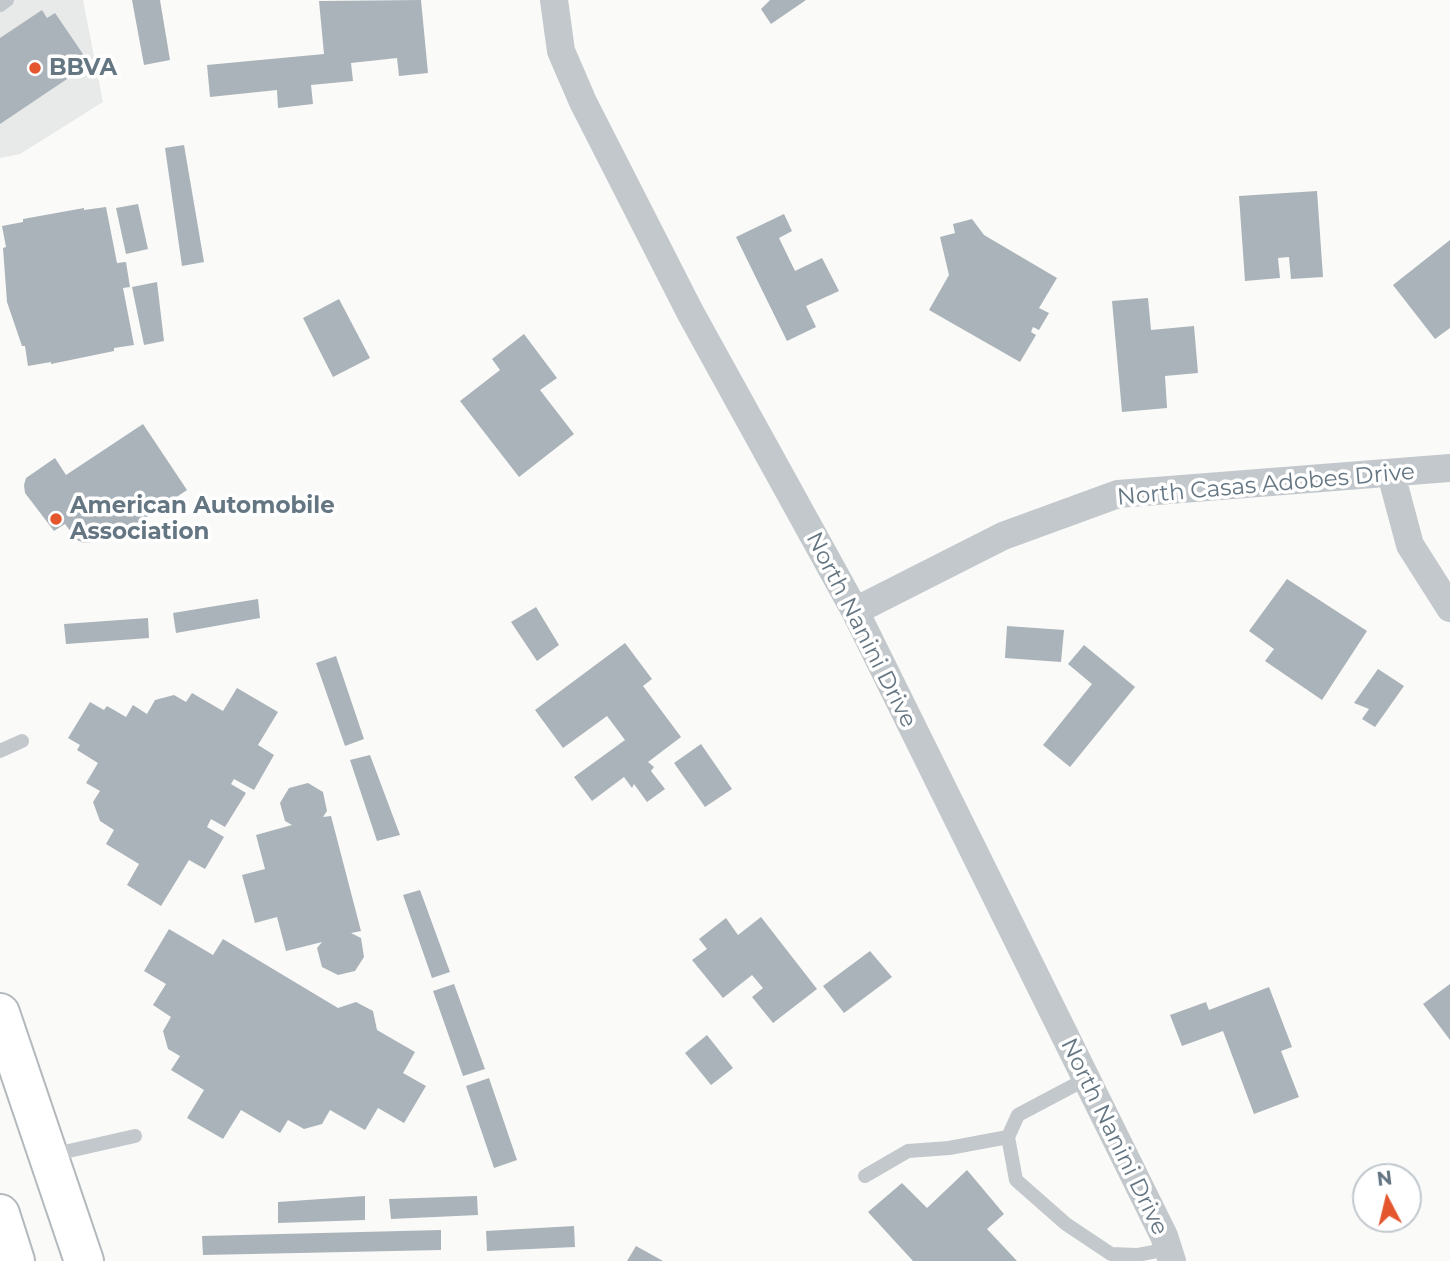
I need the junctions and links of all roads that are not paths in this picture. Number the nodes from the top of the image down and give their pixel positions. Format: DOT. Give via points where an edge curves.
graph roads {
  1 [pos="7,0"];
  2 [pos="554,0"];
  3 [pos="0,5"];
  4 [pos="1450,468"];
  5 [pos="1391,474"];
  6 [pos="1450,607"];
  7 [pos="855,611"];
  8 [pos="22,741"];
  9 [pos="0,751"];
  10 [pos="0,1013"];
  11 [pos="1086,1079"];
  12 [pos="135,1136"];
  13 [pos="1009,1137"];
  14 [pos="48,1156"];
  15 [pos="865,1176"];
  16 [pos="0,1214"];
  17 [pos="1170,1255"];
  18 [pos="15,1261"];
  19 [pos="84,1261"];
  1 -- 3 [label="lane"];
  2 -- 7 [label="street, North Nanini Drive" via="562,51 583,102 690,312"];
  4 -- 5 [label="street, North Casas Adobes Drive"];
  5 -- 6 [label="street" via="1410,545"];
  5 -- 7 [label="street, North Casas Adobes Drive" via="1118,494 1003,536"];
  7 -- 11 [label="street, North Nanini Drive"];
  8 -- 9 [label="lane"];
  10 -- 14 [label="highway"];
  11 -- 13 [label="lane" via="1018,1115"];
  11 -- 17 [label="street, North Nanini Drive"];
  12 -- 14 [label="lane"];
  13 -- 15 [label="lane" via="949,1149 908,1151"];
  13 -- 17 [label="lane" via="1016,1180 1066,1223 1111,1254"];
  14 -- 19 [label="highway"];
  16 -- 18 [label="highway"];
}
